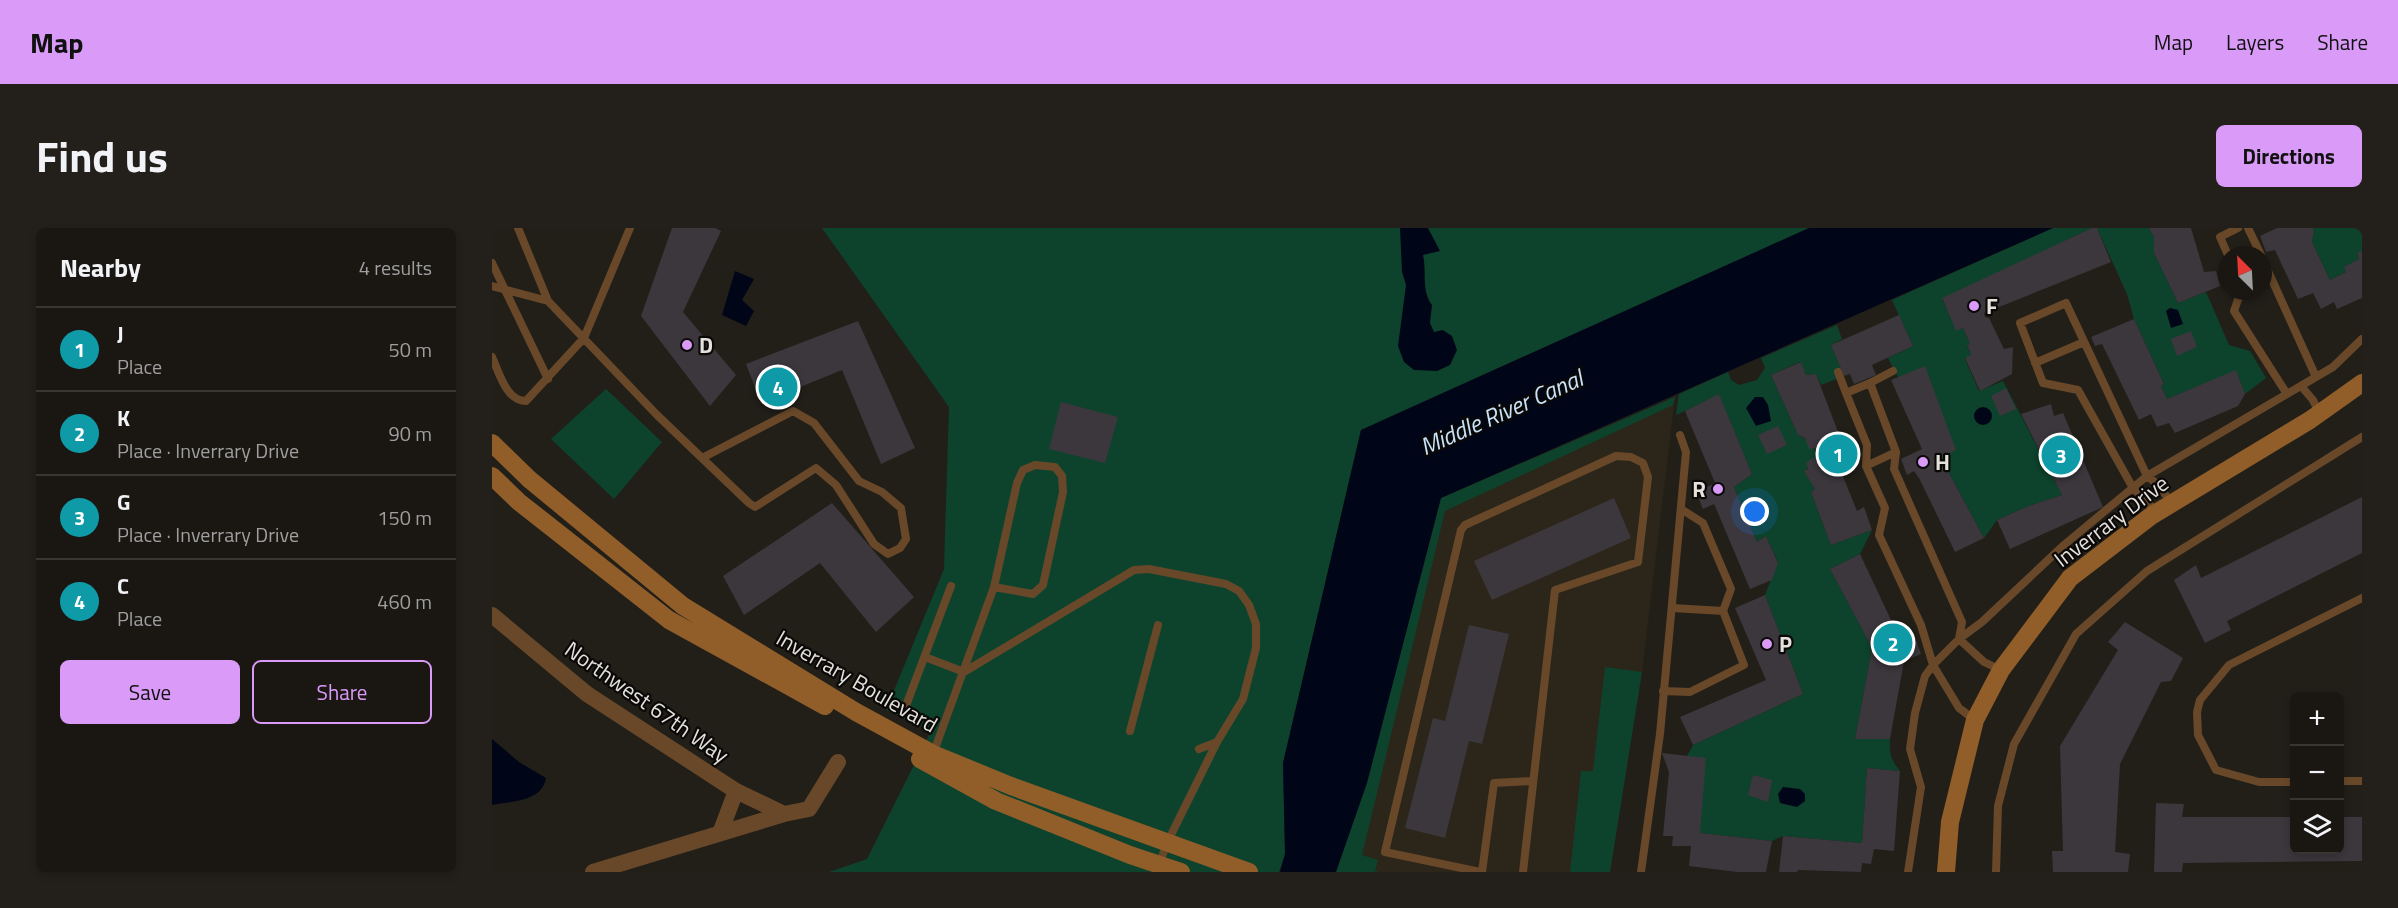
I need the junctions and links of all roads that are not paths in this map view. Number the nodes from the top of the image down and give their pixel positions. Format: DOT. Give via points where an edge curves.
graph roads {
  1 [pos="518,228"];
  2 [pos="630,228"];
  3 [pos="2238,228"];
  4 [pos="2248,228"];
  5 [pos="2224,246"];
  6 [pos="2257,246"];
  7 [pos="492,263"];
  8 [pos="2272,280"];
  9 [pos="492,286"];
  10 [pos="504,288"];
  11 [pos="2238,300"];
  12 [pos="548,301"];
  13 [pos="584,338"];
  14 [pos="2362,339"];
  15 [pos="2084,342"];
  16 [pos="492,357"];
  17 [pos="2035,363"];
  18 [pos="1893,371"];
  19 [pos="1838,372"];
  20 [pos="2316,377"];
  21 [pos="548,379"];
  22 [pos="1870,383"];
  23 [pos="2362,383"];
  24 [pos="2301,386"];
  25 [pos="1846,393"];
  26 [pos="2287,394"];
  27 [pos="2319,414"];
  28 [pos="1680,435"];
  29 [pos="2362,437"];
  30 [pos="492,443"];
  31 [pos="1896,452"];
  32 [pos="702,458"];
  33 [pos="1866,466"];
  34 [pos="492,476"];
  35 [pos="2147,476"];
  36 [pos="2133,488"];
  37 [pos="2172,504"];
  38 [pos="1681,509"];
  39 [pos="2156,513"];
  40 [pos="951,586"];
  41 [pos="994,587"];
  42 [pos="2362,598"];
  43 [pos="1672,608"];
  44 [pos="1723,611"];
  45 [pos="492,615"];
  46 [pos="1158,625"];
  47 [pos="1959,639"];
  48 [pos="925,657"];
  49 [pos="1933,664"];
  50 [pos="2001,670"];
  51 [pos="964,672"];
  52 [pos="1663,691"];
  53 [pos="904,711"];
  54 [pos="1976,720"];
  55 [pos="1130,731"];
  56 [pos="1217,742"];
  57 [pos="1199,749"];
  58 [pos="933,754"];
  59 [pos="838,762"];
  60 [pos="1532,781"];
  61 [pos="2344,781"];
  62 [pos="2362,781"];
  63 [pos="2290,782"];
  64 [pos="736,791"];
  65 [pos="784,814"];
  66 [pos="720,833"];
  67 [pos="1167,843"];
  68 [pos="1159,865"];
  69 [pos="593,872"];
  70 [pos="1181,872"];
  71 [pos="1249,872"];
  72 [pos="1481,872"];
  73 [pos="1523,872"];
  74 [pos="1641,872"];
  75 [pos="1908,872"];
  76 [pos="1946,872"];
  77 [pos="1996,872"];
  1 -- 12 [label="lane"];
  2 -- 13 [label="lane"];
  3 -- 5 [label="lane" via="2220,237"];
  4 -- 6 [label="lane"];
  7 -- 10 [label="lane"];
  8 -- 20 [label="lane"];
  9 -- 10 [label="lane"];
  10 -- 12 [label="lane"];
  10 -- 21 [label="lane"];
  11 -- 26 [label="lane" via="2234,311"];
  12 -- 13 [label="lane"];
  13 -- 21 [label="lane"];
  13 -- 32 [label="lane"];
  14 -- 20 [label="lane"];
  15 -- 17 [label="lane"];
  15 -- 17 [label="lane" via="2066,303 2019,323"];
  15 -- 35 [label="lane"];
  16 -- 21 [label="lane" via="507,388 519,401 526,400"];
  17 -- 36 [label="lane" via="2043,383 2078,390"];
  18 -- 22 [label="lane"];
  19 -- 25 [label="lane"];
  20 -- 24 [label="lane"];
  22 -- 25 [label="lane"];
  22 -- 31 [label="lane"];
  23 -- 27 [label="street, Inverrary Drive"];
  24 -- 26 [label="lane"];
  24 -- 27 [label="lane"];
  25 -- 33 [label="lane" via="1867,445"];
  26 -- 35 [label="lane"];
  27 -- 37 [label="street, Inverrary Drive"];
  28 -- 38 [label="lane" via="1686,452"];
  29 -- 77 [label="lane" via="2147,571 2076,634 2014,744 1998,806"];
  30 -- 58 [label="street, Inverrary Boulevard" via="529,479 682,606"];
  31 -- 33 [label="lane"];
  31 -- 47 [label="lane" via="1894,469 1962,622"];
  32 -- 32 [label="lane" via="755,507 816,468 836,485 874,544 888,554 900,548 906,539 901,508 882,492 859,481 814,423 793,411"];
  33 -- 49 [label="lane" via="1885,508 1879,535 1921,625"];
  34 -- 68 [label="street, Inverrary Boulevard" via="519,502 669,620 996,801"];
  35 -- 36 [label="lane"];
  35 -- 37 [label="lane"];
  36 -- 39 [label="lane"];
  36 -- 47 [label="lane"];
  37 -- 39 [label="street, Inverrary Drive"];
  38 -- 43 [label="lane"];
  38 -- 44 [label="lane" via="1703,523 1731,589"];
  39 -- 50 [label="street, Inverrary Drive" via="2070,578"];
  40 -- 48 [label="lane"];
  41 -- 41 [label="lane" via="1033,594 1042,585 1063,492 1062,476 1055,467 1035,465 1023,470"];
  41 -- 51 [label="lane"];
  42 -- 63 [label="lane" via="2229,665 2200,700 2198,735 2216,770 2259,782"];
  43 -- 44 [label="lane"];
  43 -- 52 [label="lane"];
  44 -- 52 [label="lane" via="1744,665 1690,692"];
  45 -- 64 [label="street, Northwest 67th Way" via="587,694"];
  46 -- 55 [label="lane"];
  47 -- 49 [label="lane"];
  47 -- 50 [label="lane" via="1984,662"];
  48 -- 51 [label="lane"];
  48 -- 53 [label="lane"];
  49 -- 54 [label="lane" via="1959,708"];
  49 -- 75 [label="lane" via="1920,694 1910,749 1921,787"];
  50 -- 54 [label="street, Inverrary Drive"];
  51 -- 56 [label="lane" via="1134,570 1149,569 1226,584 1239,591 1249,605 1256,624 1256,648 1243,699"];
  51 -- 58 [label="lane"];
  52 -- 74 [label="lane"];
  54 -- 76 [label="street, Inverrary Drive" via="1950,822"];
  56 -- 57 [label="lane"];
  56 -- 67 [label="lane"];
  58 -- 67 [label="street, Inverrary Boulevard"];
  59 -- 65 [label="street" via="809,809"];
  60 -- 72 [label="lane" via="1494,783"];
  60 -- 72 [label="lane" via="1555,590 1638,562 1648,477 1643,464 1631,457 1616,456 1483,516 1461,530 1385,852"];
  60 -- 73 [label="lane"];
  61 -- 62 [label="lane"];
  64 -- 65 [label="street, Northwest 67th Way"];
  64 -- 66 [label="street"];
  65 -- 66 [label="street"];
  66 -- 69 [label="street"];
  67 -- 68 [label="lane"];
  67 -- 71 [label="street, Inverrary Boulevard"];
  68 -- 70 [label="street, Inverrary Boulevard"];
}
